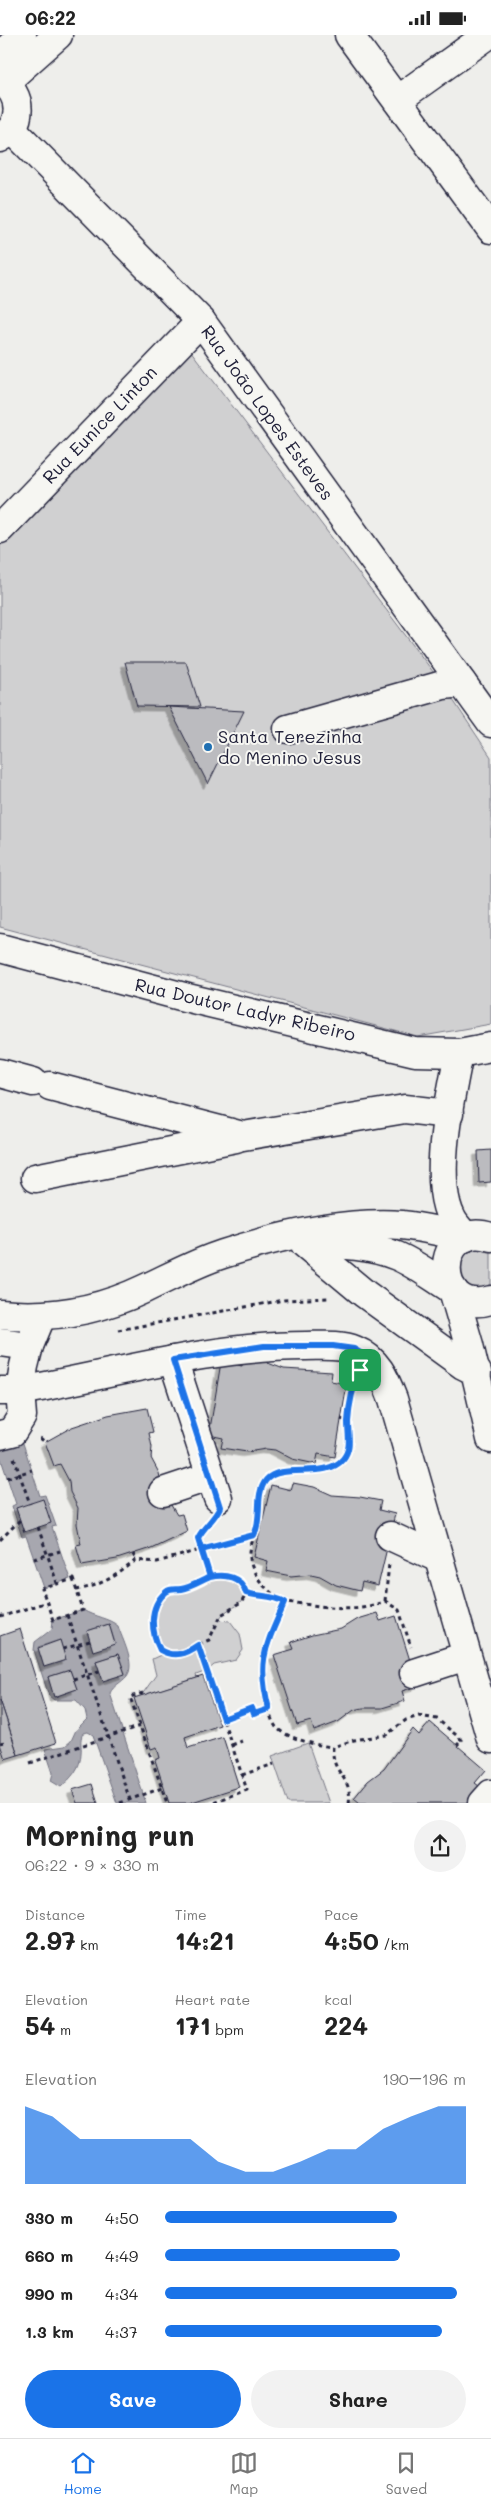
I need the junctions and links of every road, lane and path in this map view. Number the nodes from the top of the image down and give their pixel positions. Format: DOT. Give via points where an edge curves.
graph roads {
  1 [pos="22,35"];
  2 [pos="58,35"];
  3 [pos="349,35"];
  4 [pos="488,35"];
  5 [pos="0,57"];
  6 [pos="2,82"];
  7 [pos="397,100"];
  8 [pos="6,133"];
  9 [pos="491,229"];
  10 [pos="201,321"];
  11 [pos="0,529"];
  12 [pos="462,683"];
  13 [pos="487,708"];
  14 [pos="288,729"];
  15 [pos="0,948"];
  16 [pos="491,1047"];
  17 [pos="459,1053"];
  18 [pos="0,1073"];
  19 [pos="448,1114"];
  20 [pos="243,1136"];
  21 [pos="35,1178"];
  22 [pos="478,1237"];
  23 [pos="275,1241"];
  24 [pos="305,1244"];
  25 [pos="453,1290"];
  26 [pos="338,1298"];
  27 [pos="491,1300"];
  28 [pos="491,1309"];
  29 [pos="0,1314"];
  30 [pos="41,1317"];
  31 [pos="115,1330"];
  32 [pos="0,1342"];
  33 [pos="28,1346"];
  34 [pos="173,1360"];
  35 [pos="374,1361"];
  36 [pos="476,1372"];
  37 [pos="10,1391"];
  38 [pos="341,1419"];
  39 [pos="348,1421"];
  40 [pos="3,1434"];
  41 [pos="491,1439"];
  42 [pos="32,1470"];
  43 [pos="19,1474"];
  44 [pos="7,1478"];
  45 [pos="214,1487"];
  46 [pos="163,1492"];
  47 [pos="30,1504"];
  48 [pos="20,1520"];
  49 [pos="38,1527"];
  50 [pos="254,1535"];
  51 [pos="394,1538"];
  52 [pos="0,1539"];
  53 [pos="201,1549"];
  54 [pos="60,1551"];
  55 [pos="48,1554"];
  56 [pos="134,1554"];
  57 [pos="438,1558"];
  58 [pos="34,1559"];
  59 [pos="136,1560"];
  60 [pos="210,1577"];
  61 [pos="57,1583"];
  62 [pos="76,1591"];
  63 [pos="246,1593"];
  64 [pos="275,1597"];
  65 [pos="385,1601"];
  66 [pos="47,1602"];
  67 [pos="285,1602"];
  68 [pos="67,1615"];
  69 [pos="0,1617"];
  70 [pos="90,1641"];
  71 [pos="77,1645"];
  72 [pos="198,1645"];
  73 [pos="63,1649"];
  74 [pos="466,1656"];
  75 [pos="99,1671"];
  76 [pos="416,1672"];
  77 [pos="88,1675"];
  78 [pos="73,1679"];
  79 [pos="142,1693"];
  80 [pos="269,1709"];
  81 [pos="223,1719"];
  82 [pos="140,1726"];
  83 [pos="109,1737"];
  84 [pos="491,1739"];
  85 [pos="242,1741"];
  86 [pos="6,1742"];
  87 [pos="0,1743"];
  88 [pos="232,1745"];
  89 [pos="457,1745"];
  90 [pos="333,1747"];
  91 [pos="30,1763"];
  92 [pos="274,1764"];
  93 [pos="242,1775"];
  94 [pos="162,1788"];
  95 [pos="491,1794"];
  96 [pos="227,1797"];
  97 [pos="130,1801"];
  98 [pos="120,1803"];
  99 [pos="167,1803"];
  100 [pos="210,1803"];
  101 [pos="229,1803"];
  102 [pos="349,1803"];
  103 [pos="483,1803"];
  1 -- 5 [label="street"];
  2 -- 6 [label="street"];
  3 -- 7 [label="street"];
  4 -- 7 [label="street"];
  6 -- 8 [label="street" via="12,91 18,109"];
  7 -- 9 [label="street"];
  8 -- 10 [label="street, Rua João Lopes Esteves"];
  10 -- 11 [label="street, Rua Eunice Linton"];
  10 -- 12 [label="street, Rua João Lopes Esteves"];
  12 -- 13 [label="street, Rua João Lopes Esteves"];
  12 -- 14 [label="street" via="442,685"];
  15 -- 17 [label="street, Rua Doutor Ladyr Ribeiro" via="188,998 415,1052"];
  16 -- 17 [label="street, Rua Doutor Ladyr Ribeiro"];
  17 -- 19 [label="street"];
  18 -- 20 [label="street"];
  19 -- 20 [label="street" via="405,1109"];
  19 -- 22 [label="street" via="442,1165 445,1198 452,1219"];
  20 -- 21 [label="street"];
  22 -- 23 [label="street" via="404,1225 365,1225"];
  22 -- 25 [label="street" via="457,1243 446,1260 448,1281"];
  23 -- 24 [label="street"];
  23 -- 30 [label="street" via="224,1254 181,1270 109,1303"];
  24 -- 25 [label="street" via="377,1249 398,1257"];
  24 -- 36 [label="street" via="365,1294"];
  25 -- 27 [label="street" via="470,1301"];
  25 -- 36 [label="street"];
  26 -- 31 [label="path" via="284,1300"];
  28 -- 36 [label="street" via="480,1335"];
  29 -- 30 [label="street"];
  30 -- 33 [label="street"];
  32 -- 33 [label="street"];
  33 -- 37 [label="street"];
  34 -- 35 [label="street" via="264,1346 333,1346 354,1349"];
  34 -- 37 [label="street"];
  34 -- 45 [label="street"];
  35 -- 39 [label="path" via="360,1370 354,1384"];
  35 -- 57 [label="street" via="385,1377 393,1399"];
  36 -- 41 [label="street"];
  37 -- 40 [label="street" via="22,1416 12,1432"];
  38 -- 39 [label="path"];
  39 -- 50 [label="path" via="349,1449 342,1461 327,1469 282,1473 268,1478 260,1489 258,1527"];
  40 -- 43 [label="path"];
  42 -- 43 [label="path"];
  43 -- 44 [label="path"];
  43 -- 47 [label="path"];
  45 -- 46 [label="street"];
  45 -- 53 [label="path" via="220,1507 215,1518 201,1531 198,1538"];
  48 -- 52 [label="path"];
  49 -- 55 [label="path"];
  50 -- 53 [label="path"];
  50 -- 64 [label="path" via="250,1553 253,1571"];
  51 -- 57 [label="street"];
  51 -- 65 [label="path"];
  53 -- 59 [label="path" via="157,1562"];
  53 -- 60 [label="path"];
  54 -- 55 [label="path"];
  55 -- 58 [label="path"];
  55 -- 61 [label="path"];
  56 -- 59 [label="path"];
  57 -- 74 [label="street"];
  59 -- 62 [label="path" via="116,1577"];
  60 -- 63 [label="path" via="220,1575 236,1579 245,1587"];
  60 -- 72 [label="path" via="165,1592 151,1625 160,1650 166,1653 186,1653"];
  61 -- 62 [label="path" via="72,1579"];
  61 -- 66 [label="path" via="42,1589"];
  62 -- 68 [label="path" via="83,1610"];
  63 -- 64 [label="path"];
  63 -- 72 [label="path" via="241,1603 221,1615 209,1640"];
  64 -- 67 [label="path"];
  65 -- 67 [label="path" via="372,1607 357,1608"];
  65 -- 76 [label="path" via="399,1610"];
  66 -- 68 [label="path" via="53,1620"];
  66 -- 69 [label="path"];
  67 -- 80 [label="path" via="263,1653 263,1688"];
  68 -- 71 [label="path"];
  70 -- 71 [label="path"];
  71 -- 73 [label="path"];
  71 -- 77 [label="path"];
  72 -- 81 [label="path"];
  74 -- 76 [label="street"];
  74 -- 84 [label="street"];
  75 -- 77 [label="path"];
  77 -- 78 [label="path"];
  77 -- 83 [label="path"];
  79 -- 82 [label="path" via="130,1697"];
  80 -- 81 [label="path" via="254,1714 252,1708"];
  80 -- 90 [label="path" via="276,1727 293,1737"];
  81 -- 88 [label="path"];
  82 -- 83 [label="path"];
  82 -- 94 [label="path"];
  83 -- 91 [label="path"];
  83 -- 97 [label="path"];
  85 -- 88 [label="path"];
  86 -- 87 [label="path"];
  88 -- 93 [label="path"];
  89 -- 90 [label="path" via="462,1740 436,1719 419,1716 406,1720 386,1735"];
  90 -- 102 [label="path" via="336,1769 350,1789"];
  92 -- 93 [label="path"];
  93 -- 96 [label="path" via="247,1790"];
  94 -- 97 [label="path"];
  94 -- 99 [label="path"];
  95 -- 103 [label="street"];
  96 -- 100 [label="path"];
  96 -- 101 [label="path"];
  97 -- 98 [label="path"];
}
